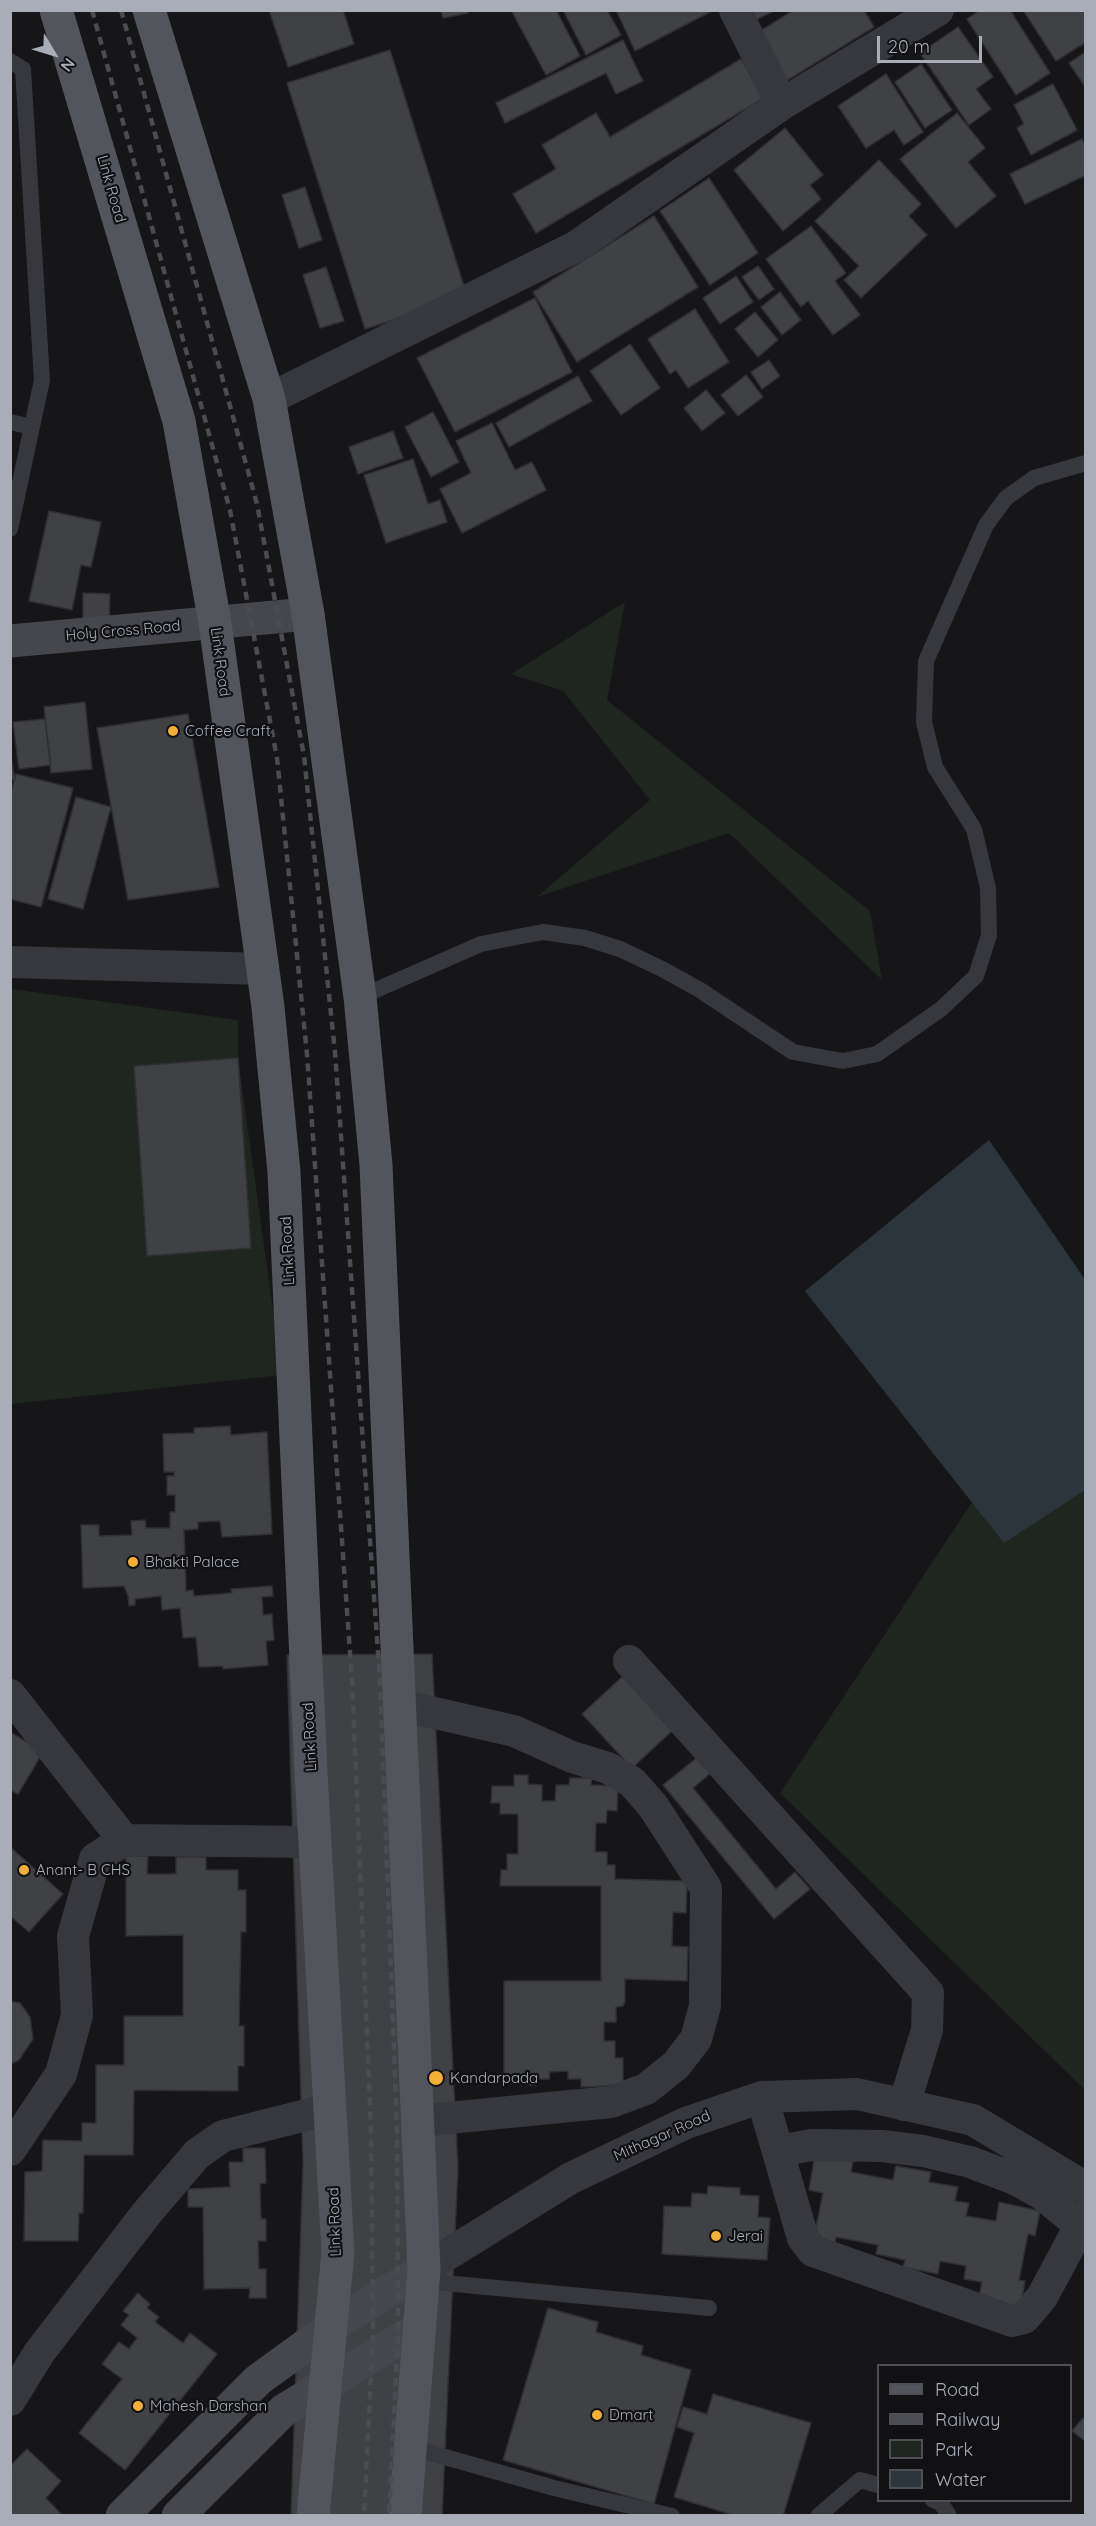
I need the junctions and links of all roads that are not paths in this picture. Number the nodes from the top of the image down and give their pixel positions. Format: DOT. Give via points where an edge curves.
graph roads {
  1 [pos="56,10"];
  2 [pos="149,10"];
  3 [pos="735,10"];
  4 [pos="938,10"];
  5 [pos="10,61"];
  6 [pos="783,104"];
  7 [pos="269,399"];
  8 [pos="10,422"];
  9 [pos="32,427"];
  10 [pos="1086,463"];
  11 [pos="10,529"];
  12 [pos="308,614"];
  13 [pos="215,623"];
  14 [pos="10,641"];
  15 [pos="10,963"];
  16 [pos="263,969"];
  17 [pos="360,997"];
  18 [pos="629,1661"];
  19 [pos="10,1695"];
  20 [pos="400,1704"];
  21 [pos="124,1840"];
  22 [pos="315,1842"];
  23 [pos="762,2097"];
  24 [pos="904,2105"];
  25 [pos="330,2109"];
  26 [pos="418,2121"];
  27 [pos="10,2150"];
  28 [pos="778,2151"];
  29 [pos="1086,2188"];
  30 [pos="1083,2220"];
  31 [pos="424,2275"];
  32 [pos="709,2308"];
  33 [pos="332,2326"];
  34 [pos="420,2327"];
  35 [pos="326,2384"];
  36 [pos="10,2400"];
  37 [pos="410,2447"];
  38 [pos="877,2484"];
  39 [pos="940,2502"];
  40 [pos="122,2516"];
  41 [pos="177,2516"];
  42 [pos="313,2516"];
  43 [pos="405,2516"];
  44 [pos="672,2516"];
  45 [pos="818,2516"];
  46 [pos="949,2516"];
  1 -- 13 [label="main road, Link Road" via="179,421"];
  2 -- 7 [label="main road"];
  3 -- 6 [label="street"];
  4 -- 6 [label="street"];
  5 -- 9 [label="lane" via="23,69 42,380"];
  6 -- 7 [label="street" via="577,246"];
  7 -- 12 [label="main road"];
  8 -- 9 [label="lane"];
  9 -- 11 [label="lane"];
  10 -- 17 [label="lane" via="1034,478 1006,498 986,525 926,661 924,722 935,767 974,829 988,888 989,935 976,976 940,1009 877,1054 843,1061 793,1052 662,969 611,946 543,932 481,944"];
  12 -- 13 [label="main road, Holy Cross Road"];
  12 -- 17 [label="main road"];
  13 -- 14 [label="main road, Holy Cross Road"];
  13 -- 16 [label="main road, Link Road"];
  15 -- 16 [label="street"];
  16 -- 22 [label="main road, Link Road" via="284,1172"];
  17 -- 20 [label="main road" via="376,1165"];
  18 -- 24 [label="street" via="928,1993 927,2030"];
  19 -- 21 [label="street"];
  20 -- 26 [label="main road"];
  20 -- 26 [label="street" via="514,1731 608,1768 632,1782 653,1806 706,1888 705,2006 696,2039 676,2065 646,2089 611,2102"];
  21 -- 22 [label="street"];
  21 -- 27 [label="street" via="95,1859 74,1935 77,2015 61,2074"];
  22 -- 25 [label="main road, Link Road"];
  23 -- 24 [label="street, Mithagar Road" via="857,2094"];
  23 -- 28 [label="street"];
  23 -- 31 [label="street, Mithagar Road" via="686,2123 571,2178"];
  24 -- 29 [label="street, Mithagar Road" via="972,2120"];
  25 -- 33 [label="main road, Link Road" via="338,2252"];
  25 -- 36 [label="street" via="223,2136 197,2154 39,2353"];
  26 -- 31 [label="main road"];
  28 -- 30 [label="street" via="812,2145 923,2151 970,2162 1015,2179"];
  28 -- 30 [label="street" via="803,2238 813,2251 1012,2321 1024,2318 1042,2297"];
  31 -- 32 [label="lane"];
  31 -- 33 [label="main road"];
  31 -- 34 [label="main road"];
  33 -- 35 [label="main road, Link Road"];
  33 -- 40 [label="main road" via="258,2380"];
  34 -- 35 [label="main road"];
  34 -- 37 [label="main road"];
  35 -- 41 [label="main road" via="284,2410"];
  35 -- 42 [label="main road, Link Road"];
  37 -- 43 [label="main road"];
  37 -- 44 [label="lane"];
  38 -- 45 [label="lane" via="860,2480"];
  39 -- 46 [label="lane"];
}
